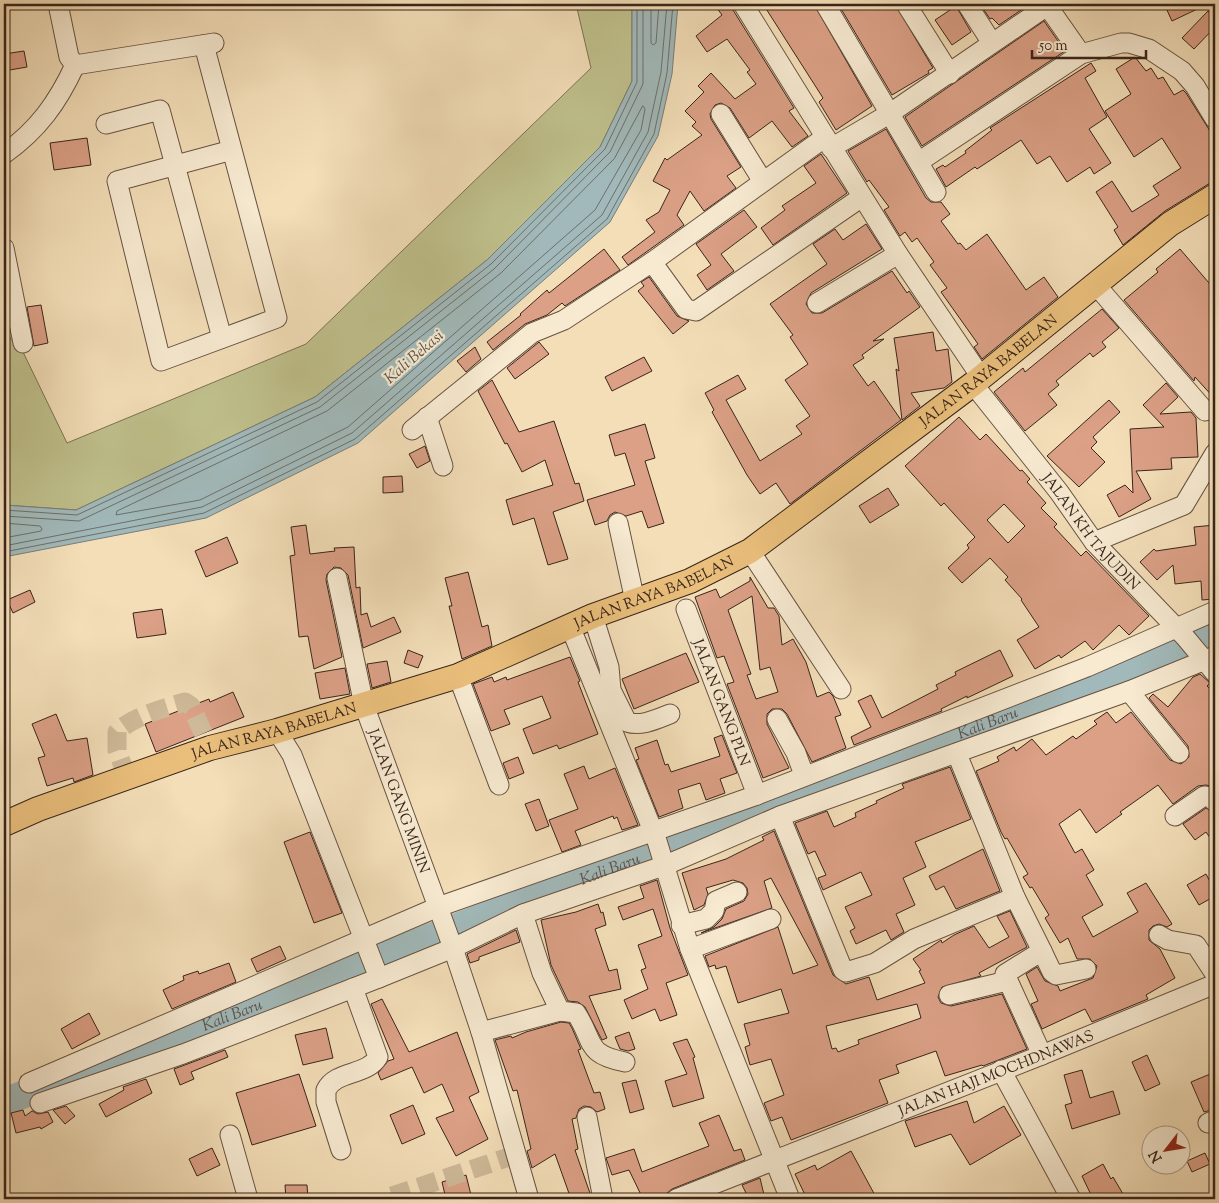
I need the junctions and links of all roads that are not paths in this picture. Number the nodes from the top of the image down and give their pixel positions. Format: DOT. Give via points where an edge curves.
graph roads {
  1 [pos="58,4"];
  2 [pos="743,4"];
  3 [pos="825,4"];
  4 [pos="906,4"];
  5 [pos="967,4"];
  6 [pos="1046,5"];
  7 [pos="992,43"];
  8 [pos="1081,54"];
  9 [pos="75,65"];
  10 [pos="950,74"];
  11 [pos="721,114"];
  12 [pos="889,114"];
  13 [pos="1215,119"];
  14 [pos="106,124"];
  15 [pos="828,143"];
  16 [pos="232,150"];
  17 [pos="4,154"];
  18 [pos="920,161"];
  19 [pos="176,165"];
  20 [pos="762,180"];
  21 [pos="936,192"];
  22 [pos="1215,196"];
  23 [pos="862,197"];
  24 [pos="4,248"];
  25 [pos="898,254"];
  26 [pos="652,262"];
  27 [pos="1095,284"];
  28 [pos="817,302"];
  29 [pos="222,338"];
  30 [pos="24,344"];
  31 [pos="977,381"];
  32 [pos="1205,411"];
  33 [pos="427,417"];
  34 [pos="412,430"];
  35 [pos="1215,452"];
  36 [pos="443,466"];
  37 [pos="618,523"];
  38 [pos="1094,542"];
  39 [pos="750,551"];
  40 [pos="337,578"];
  41 [pos="635,601"];
  42 [pos="686,610"];
  43 [pos="1215,612"];
  44 [pos="593,616"];
  45 [pos="570,626"];
  46 [pos="1181,633"];
  47 [pos="1208,660"];
  48 [pos="458,676"];
  49 [pos="841,689"];
  50 [pos="1129,691"];
  51 [pos="364,705"];
  52 [pos="670,714"];
  53 [pos="777,719"];
  54 [pos="277,731"];
  55 [pos="1179,753"];
  56 [pos="957,754"];
  57 [pos="804,775"];
  58 [pos="499,785"];
  59 [pos="757,795"];
  60 [pos="1215,802"];
  61 [pos="780,816"];
  62 [pos="1175,816"];
  63 [pos="4,824"];
  64 [pos="659,848"];
  65 [pos="737,892"];
  66 [pos="1015,896"];
  67 [pos="440,911"];
  68 [pos="523,914"];
  69 [pos="771,919"];
  70 [pos="681,925"];
  71 [pos="1159,935"];
  72 [pos="365,942"];
  73 [pos="451,944"];
  74 [pos="690,949"];
  75 [pos="1042,950"];
  76 [pos="1086,969"];
  77 [pos="377,972"];
  78 [pos="1215,974"];
  79 [pos="1007,981"];
  80 [pos="1215,984"];
  81 [pos="353,988"];
  82 [pos="949,995"];
  83 [pos="560,1011"];
  84 [pos="481,1032"];
  85 [pos="1042,1055"];
  86 [pos="625,1062"];
  87 [pos="1001,1070"];
  88 [pos="29,1083"];
  89 [pos="40,1103"];
  90 [pos="586,1117"];
  91 [pos="230,1135"];
  92 [pos="341,1150"];
  93 [pos="775,1160"];
  94 [pos="248,1199"];
  95 [pos="529,1199"];
  96 [pos="602,1199"];
  97 [pos="676,1199"];
  98 [pos="790,1199"];
  99 [pos="1071,1199"];
  1 -- 9 [label="street" via="68,57"];
  2 -- 15 [label="street, JALAN KH TAJUDIN"];
  3 -- 12 [label="street"];
  4 -- 10 [label="street"];
  5 -- 7 [label="street"];
  6 -- 7 [label="street"];
  6 -- 8 [label="street"];
  7 -- 10 [label="street"];
  8 -- 13 [label="street" via="1129,42 1149,50 1182,71"];
  8 -- 18 [label="street"];
  9 -- 16 [label="street" via="209,44"];
  9 -- 17 [label="street" via="58,100 44,119"];
  10 -- 12 [label="street"];
  11 -- 20 [label="street"];
  12 -- 15 [label="street"];
  12 -- 18 [label="street"];
  14 -- 19 [label="street" via="160,110"];
  15 -- 20 [label="street"];
  15 -- 23 [label="street, JALAN KH TAJUDIN"];
  16 -- 19 [label="street"];
  16 -- 29 [label="street" via="277,318"];
  18 -- 21 [label="street"];
  19 -- 29 [label="street"];
  19 -- 29 [label="street" via="117,182 161,362"];
  20 -- 26 [label="street"];
  22 -- 27 [label="main road, JALAN RAYA BABELAN" via="1170,224"];
  23 -- 25 [label="street, JALAN KH TAJUDIN"];
  23 -- 26 [label="street" via="696,311 686,309"];
  24 -- 30 [label="street"];
  25 -- 28 [label="street"];
  25 -- 31 [label="street, JALAN KH TAJUDIN"];
  26 -- 33 [label="street" via="564,320 532,333"];
  27 -- 31 [label="main road, JALAN RAYA BABELAN"];
  27 -- 32 [label="street"];
  31 -- 38 [label="street, JALAN KH TAJUDIN"];
  31 -- 39 [label="main road, JALAN RAYA BABELAN"];
  33 -- 34 [label="street"];
  33 -- 36 [label="street"];
  35 -- 38 [label="street" via="1184,505"];
  37 -- 41 [label="street"];
  38 -- 46 [label="street, JALAN KH TAJUDIN"];
  39 -- 41 [label="main road, JALAN RAYA BABELAN" via="690,581"];
  39 -- 49 [label="street"];
  40 -- 51 [label="street, JALAN GANG MININ"];
  41 -- 44 [label="main road, JALAN RAYA BABELAN"];
  42 -- 59 [label="street, JALAN GANG PLN"];
  43 -- 46 [label="street"];
  44 -- 45 [label="main road, JALAN RAYA BABELAN"];
  44 -- 52 [label="street" via="610,667 611,690 627,722 646,722"];
  45 -- 48 [label="main road, JALAN RAYA BABELAN"];
  45 -- 64 [label="street"];
  46 -- 47 [label="street, JALAN KH TAJUDIN"];
  46 -- 57 [label="street"];
  47 -- 50 [label="street"];
  48 -- 51 [label="main road, JALAN RAYA BABELAN"];
  48 -- 58 [label="street"];
  50 -- 55 [label="street"];
  50 -- 56 [label="street"];
  51 -- 54 [label="main road, JALAN RAYA BABELAN"];
  51 -- 67 [label="street, JALAN GANG MININ"];
  53 -- 57 [label="street"];
  54 -- 63 [label="main road, JALAN RAYA BABELAN" via="210,748"];
  54 -- 72 [label="street" via="292,755"];
  56 -- 61 [label="street"];
  56 -- 66 [label="street"];
  57 -- 59 [label="street"];
  59 -- 64 [label="street"];
  60 -- 62 [label="street" via="1204,796"];
  61 -- 64 [label="street"];
  61 -- 66 [label="street" via="846,972 875,963 914,939"];
  64 -- 67 [label="street"];
  64 -- 68 [label="street"];
  64 -- 70 [label="street"];
  65 -- 70 [label="street" via="717,900 714,912 706,919"];
  66 -- 75 [label="street"];
  67 -- 72 [label="street"];
  67 -- 73 [label="street, JALAN GANG MININ"];
  68 -- 73 [label="street"];
  68 -- 83 [label="street" via="542,973"];
  69 -- 74 [label="street"];
  70 -- 74 [label="street"];
  71 -- 78 [label="street" via="1168,940 1194,944"];
  72 -- 77 [label="street"];
  72 -- 88 [label="street"];
  73 -- 77 [label="street"];
  73 -- 84 [label="street, JALAN GANG MININ"];
  74 -- 93 [label="street"];
  75 -- 76 [label="street" via="1056,975"];
  75 -- 79 [label="street" via="1006,974"];
  77 -- 81 [label="street"];
  79 -- 82 [label="street"];
  79 -- 85 [label="street"];
  80 -- 85 [label="street, JALAN HAJI MOCHDNAWAS"];
  81 -- 89 [label="street" via="183,1054"];
  81 -- 92 [label="street" via="378,1057 372,1065 335,1080 326,1090 326,1102"];
  83 -- 84 [label="street"];
  83 -- 86 [label="street" via="576,1012 591,1045 602,1057"];
  84 -- 95 [label="street, JALAN GANG MININ"];
  85 -- 87 [label="street, JALAN HAJI MOCHDNAWAS"];
  87 -- 93 [label="street, JALAN HAJI MOCHDNAWAS"];
  87 -- 99 [label="street"];
  90 -- 96 [label="street"];
  91 -- 94 [label="street"];
  93 -- 97 [label="street, JALAN HAJI MOCHDNAWAS"];
  93 -- 98 [label="street"];
}
